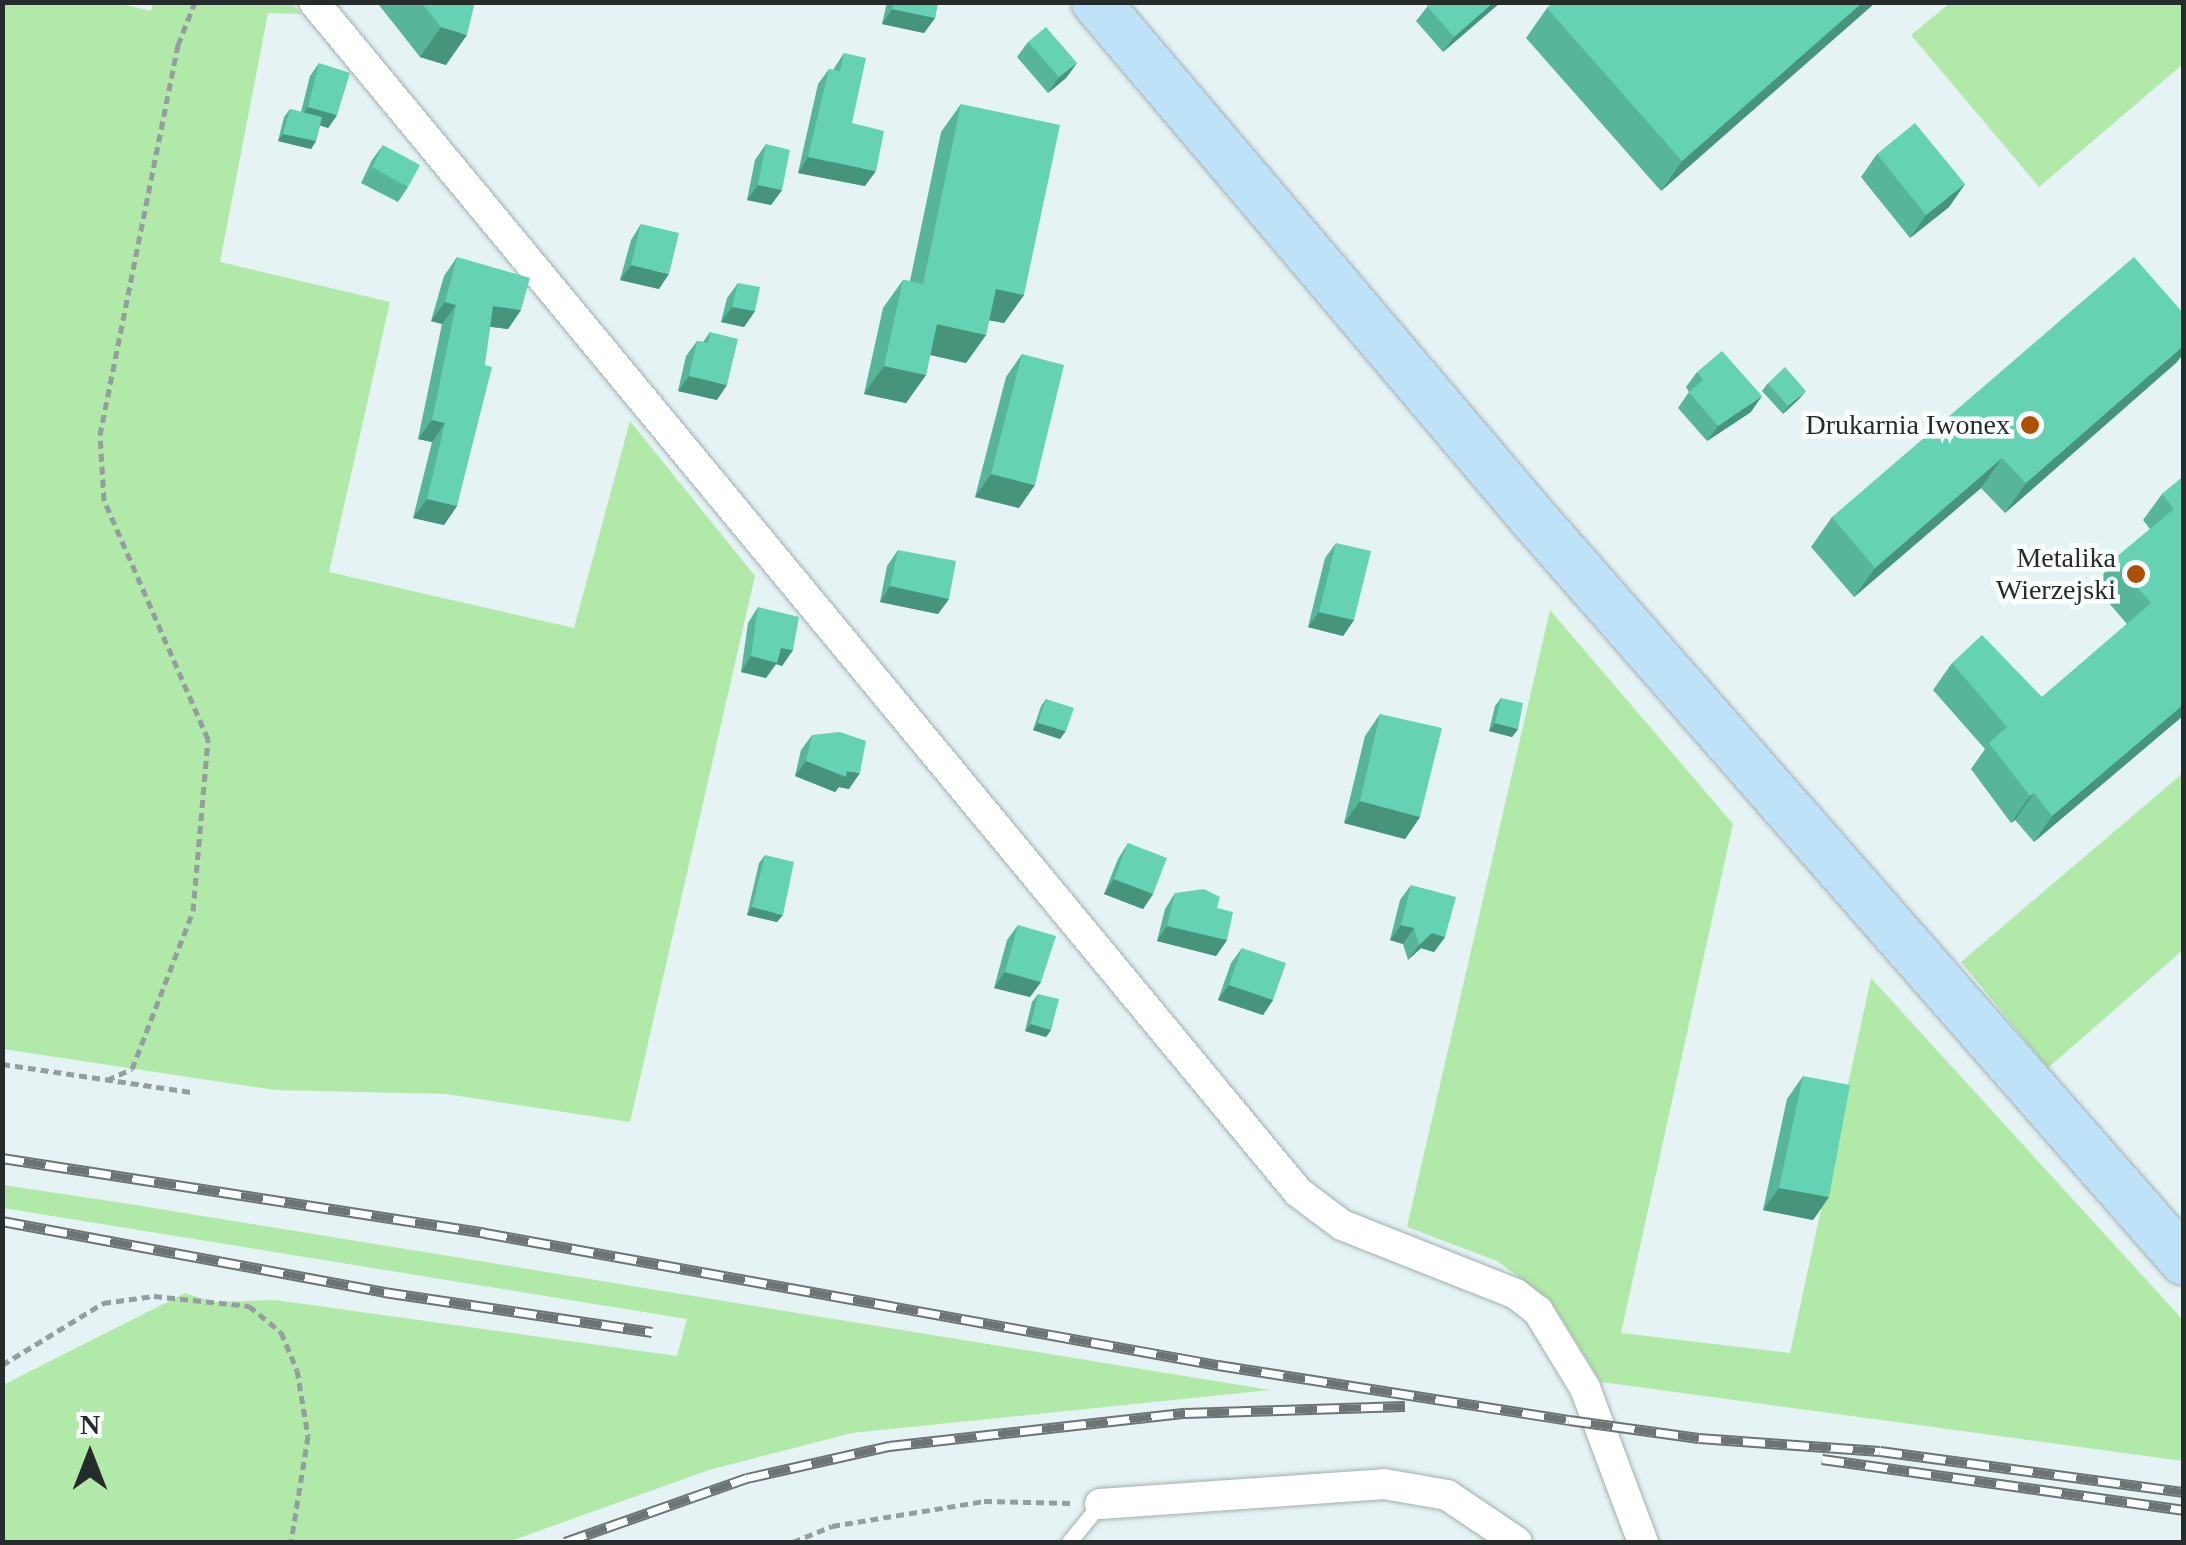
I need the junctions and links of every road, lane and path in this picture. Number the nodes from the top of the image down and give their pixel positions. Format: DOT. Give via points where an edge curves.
graph roads {
  1 [pos="195,2"];
  2 [pos="314,2"];
  3 [pos="1096,2"];
  4 [pos="2,1064"];
  5 [pos="107,1080"];
  6 [pos="191,1092"];
  7 [pos="2184,1261"];
  8 [pos="2,1366"];
  9 [pos="1100,1504"];
  10 [pos="291,1542"];
  11 [pos="792,1542"];
  12 [pos="1070,1542"];
  13 [pos="1516,1542"];
  14 [pos="1643,1542"];
  1 -- 5 [label="path" via="178,45 100,435 104,500 208,738 192,910 132,1069"];
  2 -- 14 [label="street" via="1298,1192 1342,1226 1516,1294 1538,1311 1585,1388"];
  3 -- 7 [label="main road" via="1534,519"];
  4 -- 5 [label="path"];
  5 -- 6 [label="path"];
  8 -- 10 [label="path" via="102,1303 154,1296 249,1306 281,1332 297,1370 308,1436"];
  9 -- 11 [label="path" via="984,1501 832,1526"];
  9 -- 12 [label="lane"];
  9 -- 13 [label="street" via="1384,1484 1447,1495"];
}
